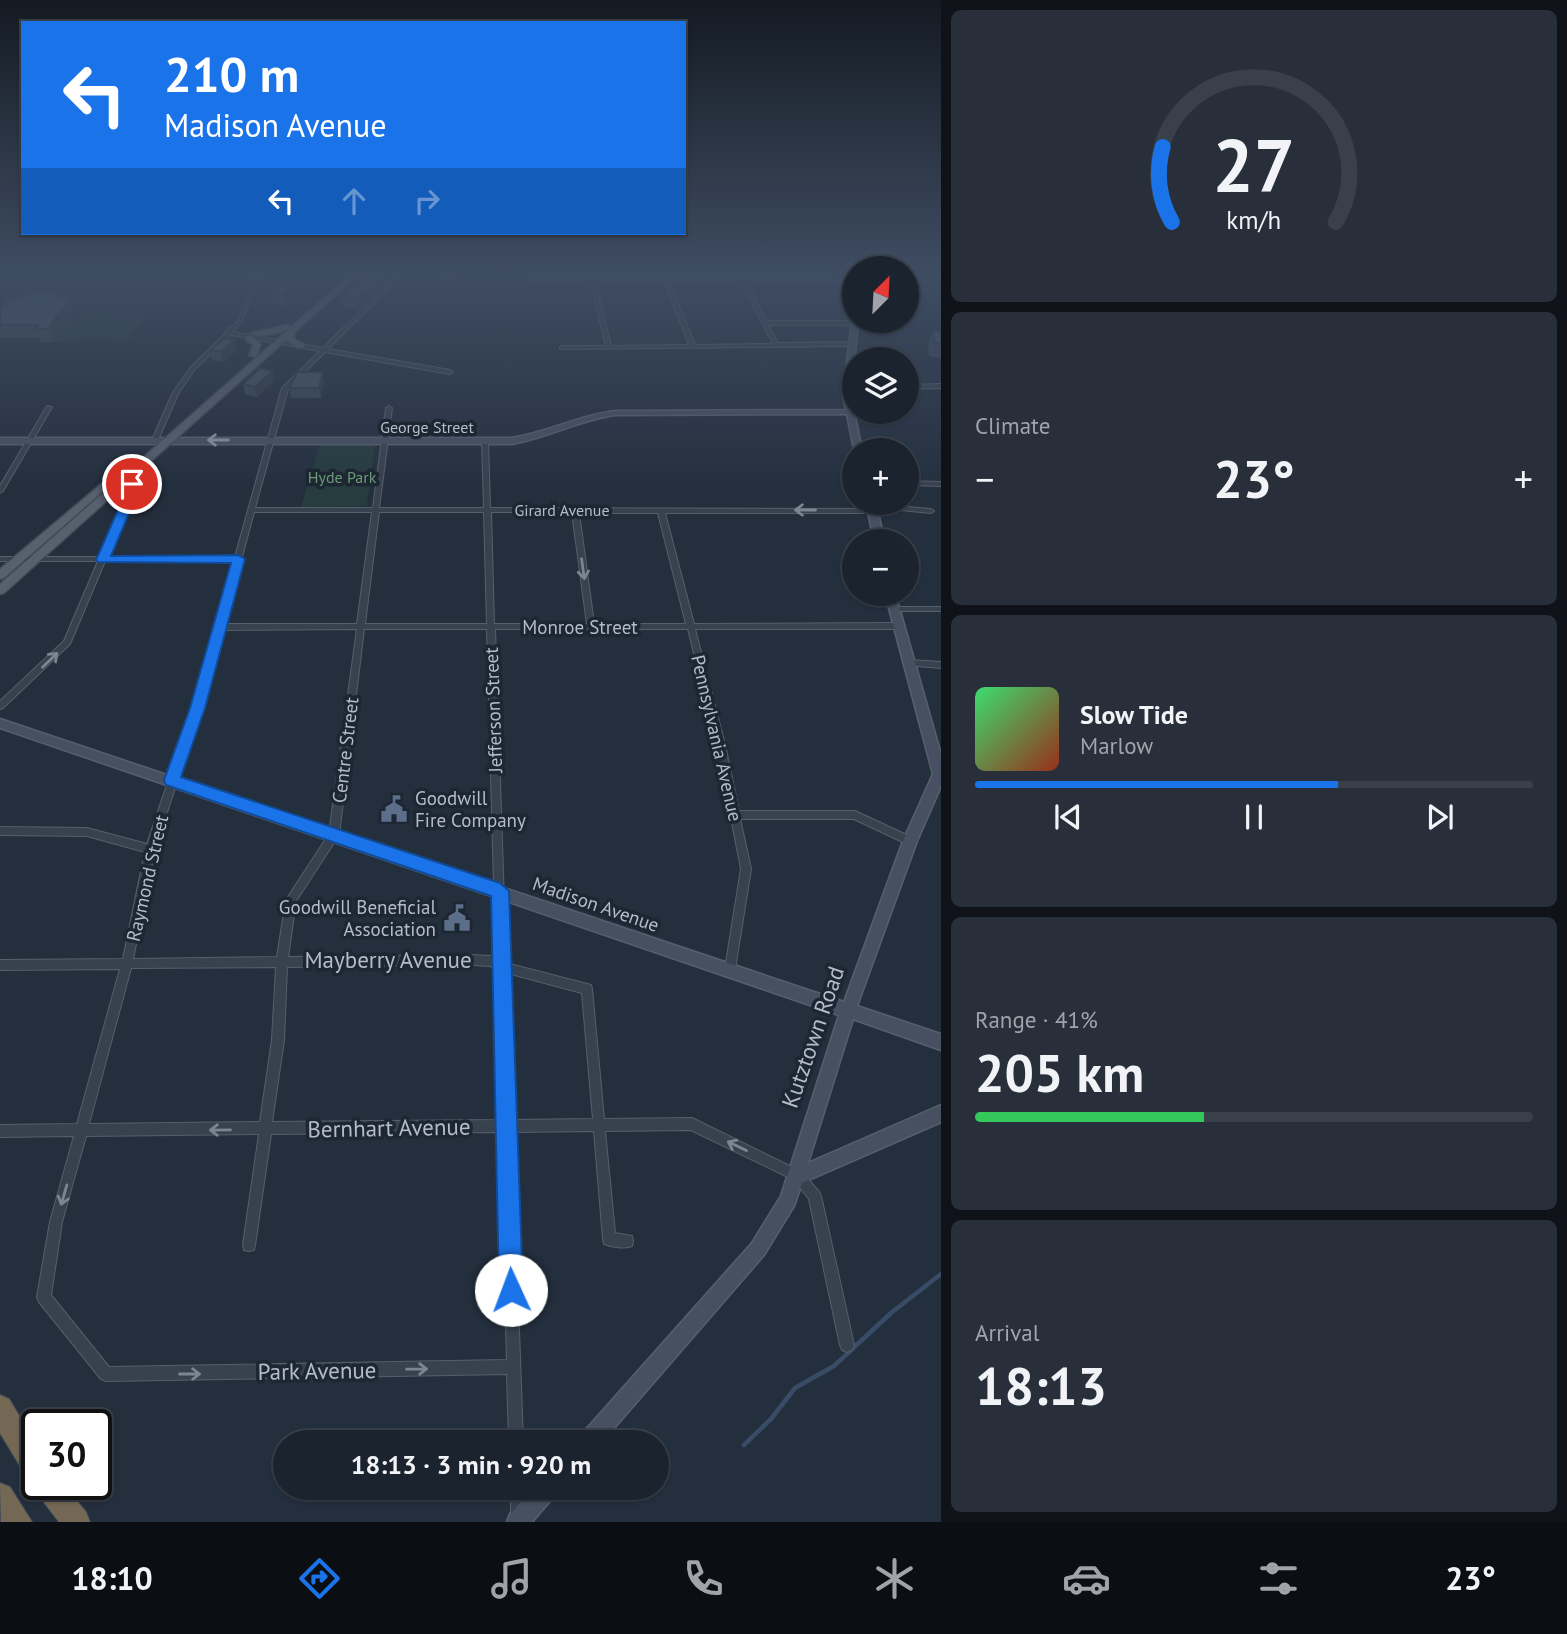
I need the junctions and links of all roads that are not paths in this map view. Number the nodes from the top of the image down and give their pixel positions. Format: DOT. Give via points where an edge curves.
graph roads {
  1 [pos="213,346"];
  2 [pos="256,346"];
  3 [pos="267,346"];
  4 [pos="270,346"];
  5 [pos="302,346"];
  6 [pos="327,346"];
  7 [pos="774,346"];
  8 [pos="609,347"];
  9 [pos="693,347"];
  10 [pos="562,348"];
  11 [pos="323,350"];
  12 [pos="253,355"];
  13 [pos="450,372"];
  14 [pos="940,386"];
  15 [pos="919,387"];
  16 [pos="49,407"];
  17 [pos="389,408"];
  18 [pos="842,412"];
  19 [pos="155,440"];
  20 [pos="168,440"];
  21 [pos="385,440"];
  22 [pos="485,440"];
  23 [pos="28,441"];
  24 [pos="269,441"];
  25 [pos="0,442"];
  26 [pos="122,481"];
  27 [pos="919,483"];
  28 [pos="940,484"];
  29 [pos="0,491"];
  30 [pos="842,507"];
  31 [pos="251,510"];
  32 [pos="374,510"];
  33 [pos="486,510"];
  34 [pos="575,510"];
  35 [pos="661,510"];
  36 [pos="919,510"];
  37 [pos="931,511"];
  38 [pos="0,559"];
  39 [pos="19,559"];
  40 [pos="34,559"];
  41 [pos="238,559"];
  42 [pos="102,560"];
  43 [pos="0,575"];
  44 [pos="0,590"];
  45 [pos="892,606"];
  46 [pos="893,609"];
  47 [pos="940,609"];
  48 [pos="691,626"];
  49 [pos="898,626"];
  50 [pos="219,627"];
  51 [pos="359,627"];
  52 [pos="591,627"];
  53 [pos="491,628"];
  54 [pos="909,663"];
  55 [pos="940,665"];
  56 [pos="0,706"];
  57 [pos="0,723"];
  58 [pos="940,777"];
  59 [pos="172,780"];
  60 [pos="734,815"];
  61 [pos="0,831"];
  62 [pos="334,835"];
  63 [pos="910,841"];
  64 [pos="150,849"];
  65 [pos="500,891"];
  66 [pos="282,960"];
  67 [pos="127,964"];
  68 [pos="0,965"];
  69 [pos="502,967"];
  70 [pos="730,969"];
  71 [pos="848,1010"];
  72 [pos="940,1042"];
  73 [pos="940,1113"];
  74 [pos="599,1125"];
  75 [pos="506,1126"];
  76 [pos="82,1129"];
  77 [pos="266,1130"];
  78 [pos="0,1131"];
  79 [pos="798,1176"];
  80 [pos="626,1241"];
  81 [pos="249,1245"];
  82 [pos="847,1345"];
  83 [pos="513,1367"];
  84 [pos="121,1374"];
  85 [pos="0,1408"];
  86 [pos="516,1430"];
  87 [pos="599,1430"];
  88 [pos="0,1432"];
  89 [pos="21,1444"];
  90 [pos="21,1455"];
  91 [pos="0,1497"];
  92 [pos="59,1500"];
  93 [pos="518,1500"];
  94 [pos="537,1500"];
  95 [pos="519,1521"];
  96 [pos="18,1522"];
  97 [pos="76,1522"];
  1 -- 19 [label="street" via="176,392"];
  2 -- 12 [label="main road"];
  3 -- 12 [label="main road"];
  4 -- 20 [label="main road"];
  5 -- 11 [label="street"];
  6 -- 11 [label="street, Raymond Street"];
  7 -- 9 [label="street"];
  8 -- 9 [label="street"];
  8 -- 10 [label="street"];
  11 -- 13 [label="street"];
  11 -- 24 [label="street, Raymond Street" via="287,384"];
  12 -- 19 [label="main road"];
  14 -- 15 [label="street"];
  16 -- 23 [label="street"];
  17 -- 21 [label="street, Centre Street"];
  18 -- 22 [label="street, George Street" via="615,413 576,420 535,437"];
  19 -- 20 [label="street, George Street"];
  19 -- 23 [label="street, George Street"];
  19 -- 39 [label="main road"];
  24 -- 20 [label="street, George Street, one-way"];
  20 -- 26 [label="main road"];
  21 -- 22 [label="street, George Street"];
  21 -- 24 [label="street, George Street"];
  21 -- 32 [label="street, Centre Street"];
  22 -- 33 [label="street, Jefferson Street"];
  23 -- 25 [label="street, George Street"];
  23 -- 29 [label="street"];
  24 -- 31 [label="street, Raymond Street"];
  26 -- 40 [label="main road"];
  26 -- 42 [label="street" via="134,487"];
  27 -- 28 [label="street"];
  30 -- 35 [label="street, Girard Avenue, one-way"];
  31 -- 32 [label="street, Girard Avenue"];
  31 -- 41 [label="street, Raymond Street"];
  32 -- 33 [label="street, Girard Avenue"];
  32 -- 51 [label="street, Centre Street"];
  33 -- 34 [label="street, Girard Avenue"];
  33 -- 53 [label="street, Jefferson Street"];
  34 -- 35 [label="street, Girard Avenue"];
  34 -- 52 [label="street, one-way"];
  35 -- 48 [label="street, Pennsylvania Avenue"];
  36 -- 37 [label="street, Girard Avenue"];
  38 -- 39 [label="street"];
  39 -- 40 [label="street"];
  39 -- 43 [label="main road"];
  40 -- 42 [label="street"];
  40 -- 44 [label="main road"];
  41 -- 42 [label="street"];
  41 -- 50 [label="street, Raymond Street"];
  56 -- 42 [label="street, one-way" via="64,647"];
  45 -- 46 [label="street, Kutztown Road"];
  46 -- 47 [label="street"];
  46 -- 49 [label="street, Kutztown Road"];
  48 -- 49 [label="street, Monroe Street"];
  48 -- 52 [label="street, Monroe Street"];
  48 -- 60 [label="street, Pennsylvania Avenue"];
  49 -- 54 [label="street, Kutztown Road"];
  50 -- 51 [label="street, Monroe Street"];
  50 -- 59 [label="street, Raymond Street"];
  51 -- 53 [label="street, Monroe Street"];
  51 -- 62 [label="street, Centre Street"];
  52 -- 53 [label="street, Monroe Street"];
  53 -- 65 [label="street, Jefferson Street"];
  54 -- 55 [label="street"];
  54 -- 58 [label="street, Kutztown Road"];
  57 -- 59 [label="street, Madison Avenue"];
  58 -- 63 [label="street, Kutztown Road"];
  59 -- 62 [label="street, Madison Avenue"];
  59 -- 64 [label="street, Raymond Street"];
  60 -- 63 [label="street" via="855,816"];
  60 -- 70 [label="street, Pennsylvania Avenue" via="746,884"];
  61 -- 64 [label="street" via="87,832"];
  62 -- 65 [label="street, Madison Avenue"];
  62 -- 66 [label="street, Centre Street" via="291,900"];
  63 -- 71 [label="street, Kutztown Road"];
  64 -- 67 [label="street, Raymond Street"];
  65 -- 69 [label="street, Jefferson Street"];
  65 -- 70 [label="main road, Madison Avenue"];
  66 -- 67 [label="street, Mayberry Avenue"];
  66 -- 69 [label="street, Mayberry Avenue" via="472,960"];
  66 -- 77 [label="street, Centre Street" via="278,1040"];
  67 -- 68 [label="street, Mayberry Avenue"];
  67 -- 76 [label="street, Raymond Street"];
  69 -- 74 [label="street, Mayberry Avenue" via="587,989"];
  69 -- 75 [label="street, Jefferson Street"];
  70 -- 71 [label="main road, Madison Avenue"];
  71 -- 72 [label="main road, Madison Avenue"];
  71 -- 79 [label="street, Kutztown Road"];
  73 -- 79 [label="street"];
  74 -- 75 [label="street, Bernhart Avenue"];
  79 -- 74 [label="street, Bernhart Avenue, one-way" via="692,1124"];
  74 -- 80 [label="street, Mayberry Avenue" via="610,1239"];
  75 -- 77 [label="street, Bernhart Avenue"];
  75 -- 83 [label="street, Jefferson Street"];
  77 -- 76 [label="street, Bernhart Avenue, one-way"];
  76 -- 78 [label="street, Bernhart Avenue"];
  76 -- 84 [label="street, Raymond Street, one-way" via="56,1222 44,1297 106,1374"];
  77 -- 81 [label="street, Centre Street"];
  79 -- 82 [label="street" via="815,1196"];
  79 -- 87 [label="street, Kutztown Road" via="758,1249"];
  84 -- 83 [label="street, Park Avenue, one-way"];
  83 -- 86 [label="street, Jefferson Street"];
  85 -- 89 [label="highway"];
  88 -- 90 [label="highway"];
  91 -- 96 [label="highway"];
  92 -- 97 [label="highway"];
  93 -- 95 [label="street"];
  94 -- 95 [label="street"];
}
